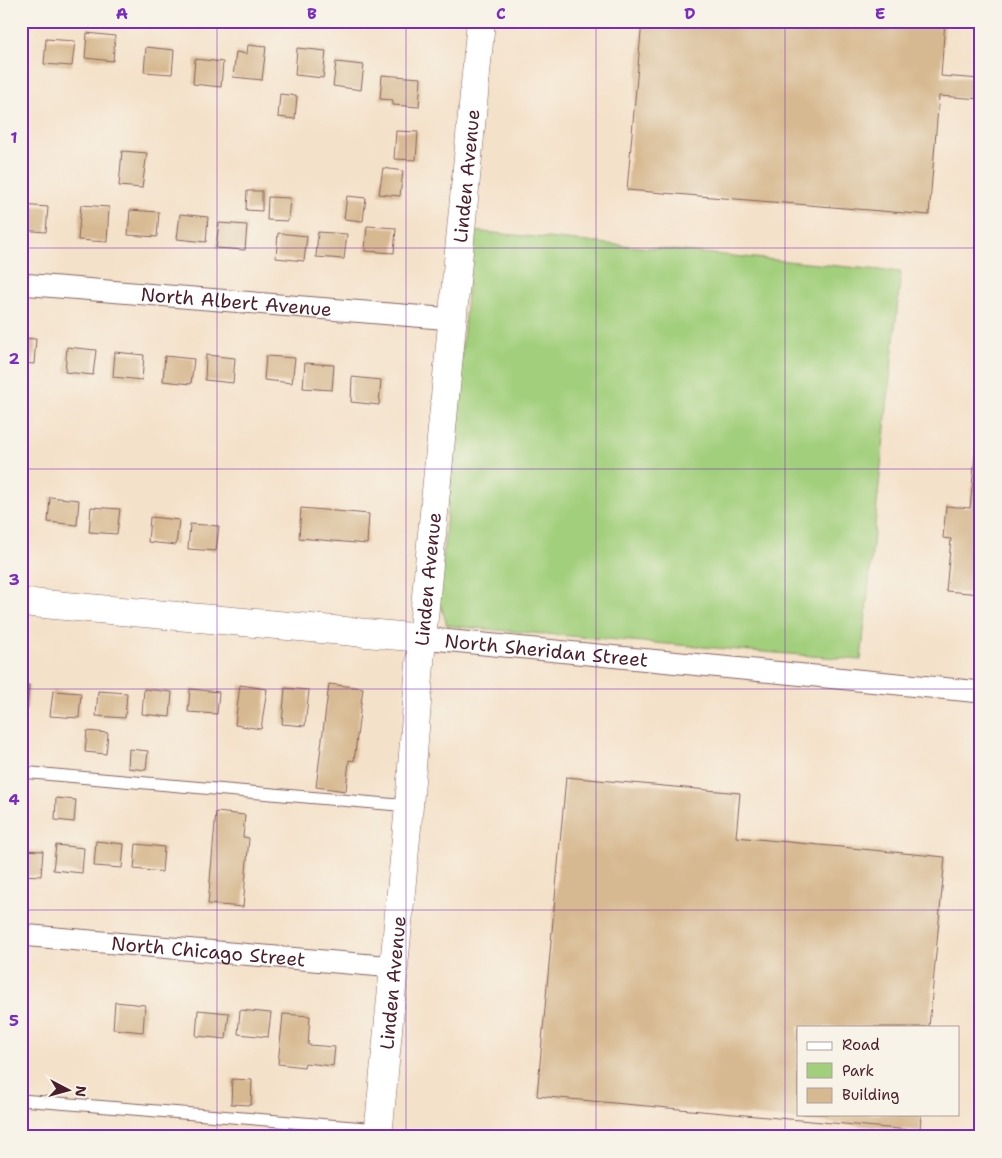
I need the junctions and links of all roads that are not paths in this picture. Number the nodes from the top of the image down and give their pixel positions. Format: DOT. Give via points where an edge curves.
graph roads {
  1 [pos="481,21"];
  2 [pos="21,284"];
  3 [pos="452,320"];
  4 [pos="21,602"];
  5 [pos="422,638"];
  6 [pos="981,692"];
  7 [pos="21,772"];
  8 [pos="409,806"];
  9 [pos="21,935"];
  10 [pos="394,967"];
  11 [pos="981,1089"];
  12 [pos="21,1100"];
  13 [pos="980,1103"];
  14 [pos="378,1133"];
  1 -- 3 [label="street, Linden Avenue"];
  2 -- 3 [label="street, North Albert Avenue"];
  3 -- 5 [label="street, Linden Avenue"];
  4 -- 5 [label="street, North Sheridan Street"];
  5 -- 6 [label="street, North Sheridan Street"];
  5 -- 8 [label="street, Linden Avenue"];
  7 -- 8 [label="lane"];
  8 -- 10 [label="street, Linden Avenue"];
  9 -- 10 [label="street, North Chicago Street"];
  10 -- 14 [label="street, Linden Avenue"];
  11 -- 13 [label="lane"];
  12 -- 14 [label="lane"];
}
